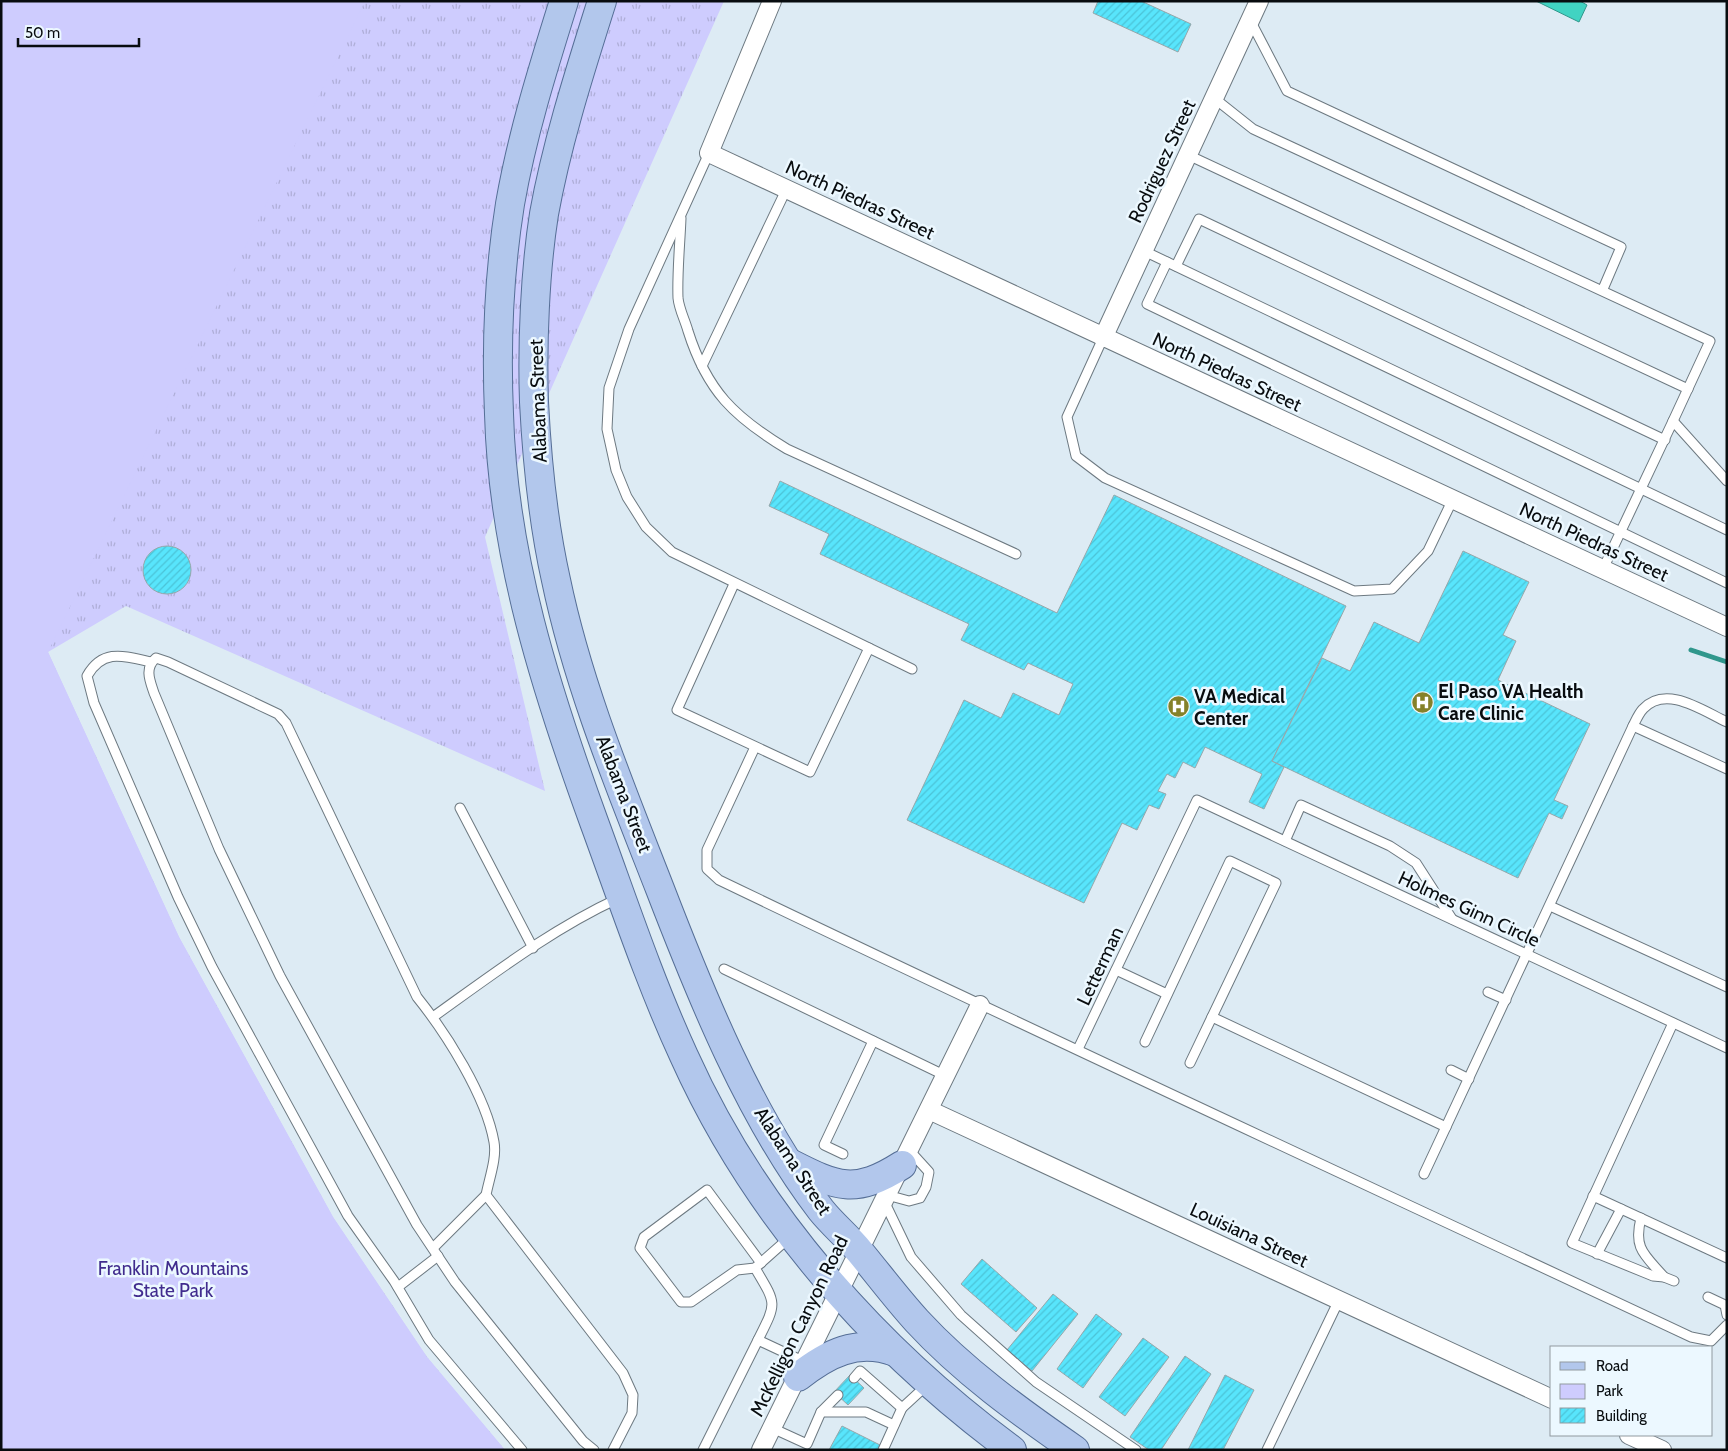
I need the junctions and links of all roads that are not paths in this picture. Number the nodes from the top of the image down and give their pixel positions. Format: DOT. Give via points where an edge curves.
graph roads {
  1 [pos="564,1"];
  2 [pos="602,1"];
  3 [pos="772,1"];
  4 [pos="1259,1"];
  5 [pos="1250,20"];
  6 [pos="534,96"];
  7 [pos="1214,98"];
  8 [pos="710,153"];
  9 [pos="1188,155"];
  10 [pos="555,166"];
  11 [pos="786,190"];
  12 [pos="681,213"];
  13 [pos="1144,251"];
  14 [pos="1172,264"];
  15 [pos="1603,290"];
  16 [pos="1103,338"];
  17 [pos="702,366"];
  18 [pos="1688,389"];
  19 [pos="1673,422"];
  20 [pos="1664,440"];
  21 [pos="1727,481"];
  22 [pos="1641,488"];
  23 [pos="1453,499"];
  24 [pos="1727,530"];
  25 [pos="1621,532"];
  26 [pos="1016,554"];
  27 [pos="1603,569"];
  28 [pos="1727,583"];
  29 [pos="734,584"];
  30 [pos="1727,627"];
  31 [pos="868,648"];
  32 [pos="151,662"];
  33 [pos="912,669"];
  34 [pos="1727,722"];
  35 [pos="1633,726"];
  36 [pos="755,747"];
  37 [pos="1727,768"];
  38 [pos="1197,800"];
  39 [pos="460,808"];
  40 [pos="1285,841"];
  41 [pos="621,897"];
  42 [pos="1550,906"];
  43 [pos="1452,919"];
  44 [pos="533,948"];
  45 [pos="1527,955"];
  46 [pos="724,969"];
  47 [pos="1116,970"];
  48 [pos="1727,988"];
  49 [pos="1488,992"];
  50 [pos="1167,994"];
  51 [pos="1506,1000"];
  52 [pos="980,1005"];
  53 [pos="433,1017"];
  54 [pos="1212,1017"];
  55 [pos="1673,1023"];
  56 [pos="873,1041"];
  57 [pos="1144,1042"];
  58 [pos="1727,1048"];
  59 [pos="1078,1049"];
  60 [pos="1190,1063"];
  61 [pos="1451,1070"];
  62 [pos="946,1076"];
  63 [pos="1469,1079"];
  64 [pos="929,1110"];
  65 [pos="1446,1126"];
  66 [pos="843,1154"];
  67 [pos="905,1158"];
  68 [pos="790,1163"];
  69 [pos="1424,1174"];
  70 [pos="486,1195"];
  71 [pos="1593,1196"];
  72 [pos="886,1198"];
  73 [pos="1621,1208"];
  74 [pos="1642,1218"];
  75 [pos="792,1236"];
  76 [pos="433,1248"];
  77 [pos="859,1251"];
  78 [pos="1597,1254"];
  79 [pos="438,1256"];
  80 [pos="1727,1258"];
  81 [pos="758,1266"];
  82 [pos="1664,1277"];
  83 [pos="1674,1282"];
  84 [pos="398,1287"];
  85 [pos="839,1292"];
  86 [pos="1708,1297"];
  87 [pos="1339,1300"];
  88 [pos="1727,1315"];
  89 [pos="1727,1324"];
  90 [pos="758,1340"];
  91 [pos="895,1352"];
  92 [pos="802,1370"];
  93 [pos="854,1378"];
  94 [pos="929,1383"];
  95 [pos="838,1395"];
  96 [pos="1550,1398"];
  97 [pos="902,1408"];
  98 [pos="821,1412"];
  99 [pos="894,1425"];
  100 [pos="772,1428"];
  101 [pos="1632,1436"];
  102 [pos="805,1447"];
  103 [pos="522,1450"];
  104 [pos="594,1450"];
  105 [pos="613,1450"];
  106 [pos="703,1450"];
  107 [pos="761,1450"];
  108 [pos="883,1450"];
  109 [pos="1012,1450"];
  110 [pos="1075,1450"];
  111 [pos="1136,1450"];
  112 [pos="1266,1450"];
  113 [pos="1662,1450"];
  1 -- 6 [label="main road, Alabama Street"];
  2 -- 10 [label="main road, Alabama Street"];
  3 -- 8 [label="street"];
  4 -- 5 [label="street, Rodriguez Street"];
  5 -- 7 [label="street, Rodriguez Street"];
  5 -- 15 [label="lane" via="1287,91 1621,246"];
  6 -- 10 [label="main road" via="548,108 547,150"];
  6 -- 41 [label="main road, Alabama Street" via="510,204 500,296 498,414 508,518 530,622 550,694"];
  7 -- 9 [label="street, Rodriguez Street"];
  7 -- 15 [label="lane" via="1253,129"];
  8 -- 11 [label="street, North Piedras Street"];
  8 -- 12 [label="lane"];
  9 -- 13 [label="street, Rodriguez Street"];
  9 -- 18 [label="lane"];
  10 -- 68 [label="main road, Alabama Street" via="544,217 538,281 534,400 541,485 555,579 602,735 678,934 721,1034 760,1113"];
  11 -- 16 [label="street, North Piedras Street"];
  11 -- 17 [label="lane"];
  12 -- 17 [label="lane" via="678,300"];
  12 -- 29 [label="lane" via="629,329 608,388 608,429 616,470 627,498 646,527 672,552"];
  13 -- 14 [label="lane"];
  13 -- 16 [label="street, Rodriguez Street"];
  14 -- 20 [label="lane" via="1199,219"];
  14 -- 22 [label="lane"];
  14 -- 25 [label="lane" via="1147,304"];
  15 -- 18 [label="lane" via="1710,341"];
  16 -- 23 [label="street, North Piedras Street"];
  16 -- 23 [label="lane" via="1067,417 1076,456 1105,478 1354,591 1392,589 1428,552"];
  17 -- 26 [label="lane" via="708,380 730,409 764,436"];
  18 -- 19 [label="lane"];
  19 -- 20 [label="lane"];
  19 -- 21 [label="lane"];
  20 -- 22 [label="lane"];
  22 -- 24 [label="lane"];
  22 -- 25 [label="lane"];
  23 -- 27 [label="street, North Piedras Street"];
  25 -- 27 [label="lane"];
  25 -- 28 [label="lane"];
  27 -- 30 [label="street, North Piedras Street"];
  29 -- 31 [label="lane"];
  29 -- 36 [label="lane" via="677,710"];
  31 -- 33 [label="lane"];
  31 -- 36 [label="lane" via="810,772"];
  32 -- 53 [label="lane" via="156,658 168,662 278,714 286,723 417,997"];
  32 -- 76 [label="lane" via="148,672 154,693 227,866 285,985 376,1152"];
  32 -- 84 [label="lane" via="117,655 103,659 88,676 94,703 212,967 348,1216"];
  34 -- 35 [label="lane" via="1678,700 1664,698 1643,709"];
  35 -- 37 [label="lane"];
  35 -- 42 [label="lane"];
  36 -- 52 [label="lane" via="707,850 706,868 719,880"];
  38 -- 40 [label="lane, Holmes Ginn Circle"];
  38 -- 47 [label="lane, Letterman"];
  39 -- 44 [label="lane"];
  40 -- 43 [label="lane, Holmes Ginn Circle"];
  40 -- 43 [label="lane" via="1301,805 1390,846 1416,863"];
  41 -- 44 [label="lane"];
  41 -- 75 [label="main road, Alabama Street" via="689,1067 745,1168"];
  42 -- 45 [label="lane"];
  42 -- 48 [label="lane"];
  43 -- 45 [label="lane, Holmes Ginn Circle"];
  44 -- 53 [label="lane"];
  45 -- 51 [label="lane"];
  45 -- 55 [label="lane, Holmes Ginn Circle"];
  46 -- 56 [label="lane"];
  47 -- 50 [label="lane"];
  47 -- 59 [label="lane, Letterman"];
  49 -- 51 [label="lane"];
  50 -- 54 [label="lane" via="1230,861 1276,883"];
  50 -- 57 [label="lane"];
  51 -- 63 [label="lane"];
  52 -- 59 [label="lane"];
  52 -- 62 [label="street, McKelligon Canyon Road"];
  53 -- 70 [label="lane" via="485,1110 494,1144"];
  54 -- 60 [label="lane"];
  54 -- 65 [label="lane"];
  55 -- 58 [label="lane, Holmes Ginn Circle"];
  55 -- 71 [label="lane"];
  56 -- 62 [label="lane"];
  56 -- 66 [label="lane" via="824,1145"];
  59 -- 89 [label="lane" via="1691,1337 1711,1341"];
  61 -- 63 [label="lane"];
  62 -- 64 [label="street, McKelligon Canyon Road"];
  63 -- 65 [label="lane"];
  64 -- 67 [label="street, McKelligon Canyon Road"];
  64 -- 87 [label="street, Louisiana Street"];
  65 -- 69 [label="lane"];
  67 -- 68 [label="main road" via="876,1180 854,1185 836,1184"];
  67 -- 72 [label="street, McKelligon Canyon Road"];
  67 -- 72 [label="lane" via="929,1172 926,1187 920,1198 909,1201"];
  68 -- 77 [label="main road, Alabama Street" via="822,1211"];
  70 -- 76 [label="lane"];
  70 -- 105 [label="lane" via="623,1373 633,1395 632,1413"];
  71 -- 73 [label="lane"];
  71 -- 78 [label="lane" via="1572,1243"];
  72 -- 77 [label="street, McKelligon Canyon Road"];
  72 -- 111 [label="lane" via="910,1257 961,1315 1036,1382"];
  73 -- 74 [label="lane"];
  73 -- 78 [label="lane"];
  74 -- 80 [label="lane"];
  74 -- 82 [label="lane" via="1637,1235 1643,1253"];
  75 -- 81 [label="lane"];
  75 -- 85 [label="main road, Alabama Street"];
  76 -- 79 [label="lane"];
  77 -- 85 [label="street, McKelligon Canyon Road"];
  77 -- 110 [label="main road, Alabama Street" via="914,1318 941,1344 989,1386"];
  78 -- 82 [label="lane" via="1653,1276"];
  79 -- 84 [label="lane"];
  79 -- 104 [label="lane" via="455,1282 583,1441"];
  81 -- 81 [label="lane" via="737,1270 691,1302 681,1302 640,1248 644,1237 707,1190"];
  81 -- 90 [label="lane" via="773,1298 773,1310"];
  82 -- 83 [label="lane"];
  84 -- 103 [label="lane" via="430,1340"];
  85 -- 91 [label="main road, Alabama Street"];
  85 -- 92 [label="street, McKelligon Canyon Road"];
  86 -- 88 [label="lane" via="1725,1304"];
  87 -- 96 [label="street, Louisiana Street"];
  87 -- 112 [label="lane"];
  90 -- 92 [label="lane"];
  90 -- 106 [label="lane"];
  91 -- 92 [label="main road" via="867,1346 850,1347"];
  91 -- 94 [label="main road, Alabama Street"];
  92 -- 100 [label="street, McKelligon Canyon Road"];
  93 -- 97 [label="lane" via="860,1371"];
  94 -- 97 [label="lane"];
  94 -- 109 [label="main road, Alabama Street"];
  95 -- 98 [label="lane"];
  97 -- 99 [label="lane"];
  98 -- 99 [label="lane" via="866,1412"];
  98 -- 102 [label="lane"];
  99 -- 108 [label="lane"];
  100 -- 102 [label="lane"];
  100 -- 107 [label="street, McKelligon Canyon Road"];
  101 -- 113 [label="street"];
}
